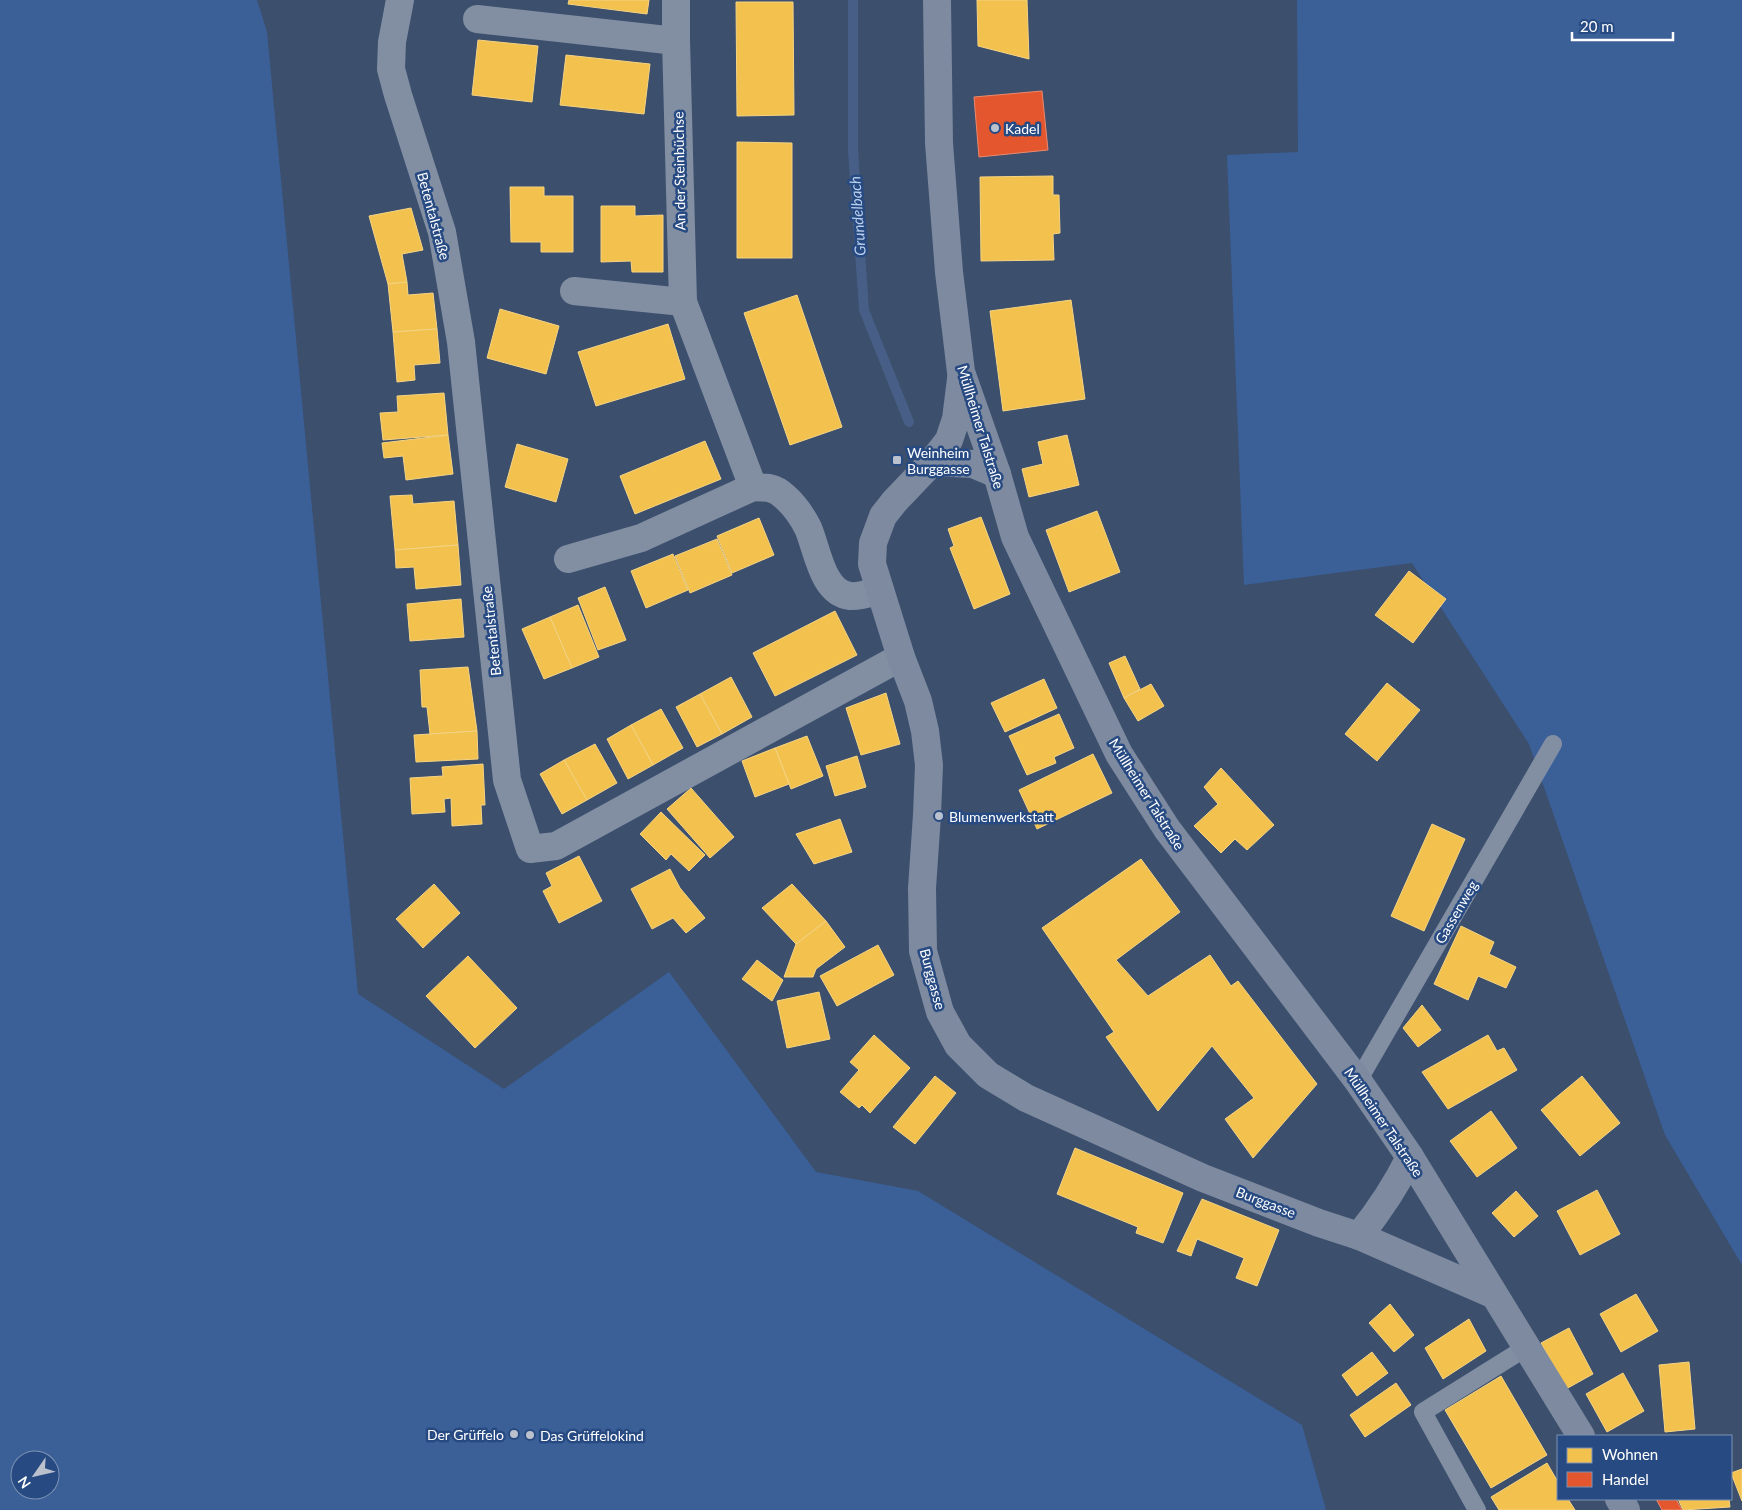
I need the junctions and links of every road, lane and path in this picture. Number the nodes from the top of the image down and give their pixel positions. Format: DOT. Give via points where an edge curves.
graph roads {
  1 [pos="400,0"];
  2 [pos="676,0"];
  3 [pos="937,0"];
  4 [pos="477,19"];
  5 [pos="676,41"];
  6 [pos="574,291"];
  7 [pos="683,302"];
  8 [pos="962,372"];
  9 [pos="932,462"];
  10 [pos="996,474"];
  11 [pos="753,487"];
  12 [pos="568,559"];
  13 [pos="880,590"];
  14 [pos="901,657"];
  15 [pos="1553,744"];
  16 [pos="1358,1081"];
  17 [pos="1410,1157"];
  18 [pos="1359,1236"];
  19 [pos="1492,1294"];
  20 [pos="1527,1347"];
  21 [pos="1580,1435"];
  22 [pos="1478,1510"];
  1 -- 14 [label="street, Betentalstraße" via="392,42 391,69 442,232 461,342 507,780 530,849 556,846"];
  2 -- 5 [label="street, An der Steinbüchse"];
  3 -- 8 [label="main road, Müllheimer Talstraße" via="939,143 949,272"];
  4 -- 5 [label="street"];
  5 -- 7 [label="street, An der Steinbüchse"];
  6 -- 7 [label="street"];
  7 -- 11 [label="street, An der Steinbüchse"];
  8 -- 9 [label="main road, Burggasse" via="954,426 949,440"];
  8 -- 10 [label="main road, Müllheimer Talstraße"];
  9 -- 10 [label="main road" via="973,464"];
  9 -- 13 [label="main road, Burggasse" via="894,502 880,523 872,543 872,564"];
  10 -- 16 [label="main road, Müllheimer Talstraße" via="1015,537 1119,754 1167,829"];
  11 -- 12 [label="street" via="641,538"];
  11 -- 13 [label="street" via="770,488 791,502 808,529 830,584 840,593 850,596"];
  13 -- 14 [label="main road, Burggasse"];
  14 -- 18 [label="main road, Burggasse" via="918,701 929,765 922,888 923,951 940,1012 958,1045 988,1075 1026,1098 1203,1178"];
  15 -- 16 [label="lane, Gassenweg"];
  16 -- 17 [label="main road, Müllheimer Talstraße"];
  17 -- 18 [label="main road" via="1386,1201"];
  17 -- 19 [label="main road, Müllheimer Talstraße"];
  18 -- 19 [label="main road, Burggasse"];
  19 -- 20 [label="main road, Müllheimer Talstraße"];
  20 -- 21 [label="main road, Müllheimer Talstraße"];
  20 -- 22 [label="lane" via="1423,1412"];
}
